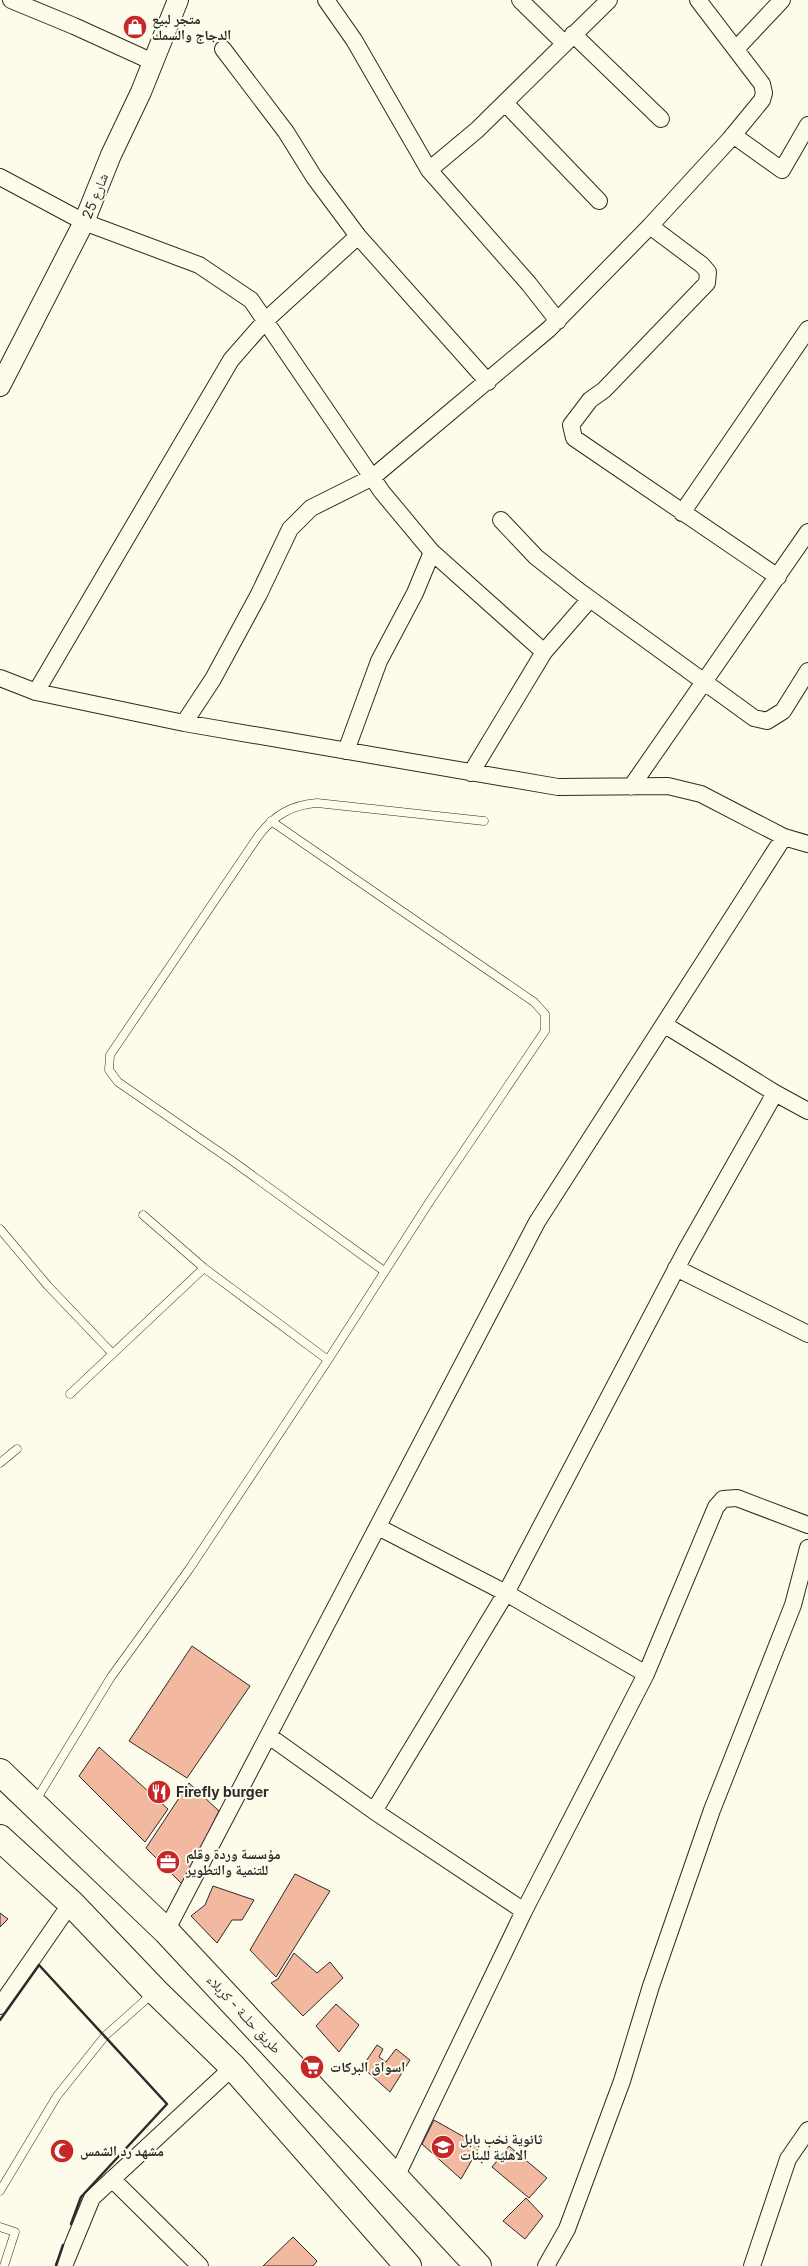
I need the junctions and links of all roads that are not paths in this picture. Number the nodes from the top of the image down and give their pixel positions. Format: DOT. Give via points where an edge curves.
graph roads {
  1 [pos="11,0"];
  2 [pos="178,0"];
  3 [pos="326,0"];
  4 [pos="520,0"];
  5 [pos="609,0"];
  6 [pos="698,0"];
  7 [pos="782,0"];
  8 [pos="569,39"];
  9 [pos="223,48"];
  10 [pos="736,50"];
  11 [pos="153,62"];
  12 [pos="505,103"];
  13 [pos="661,119"];
  14 [pos="808,125"];
  15 [pos="733,135"];
  16 [pos="429,170"];
  17 [pos="0,177"];
  18 [pos="598,201"];
  19 [pos="84,222"];
  20 [pos="650,226"];
  21 [pos="358,236"];
  22 [pos="266,320"];
  23 [pos="558,321"];
  24 [pos="808,329"];
  25 [pos="7,358"];
  26 [pos="488,382"];
  27 [pos="0,386"];
  28 [pos="374,478"];
  29 [pos="682,513"];
  30 [pos="501,520"];
  31 [pos="808,532"];
  32 [pos="432,552"];
  33 [pos="778,577"];
  34 [pos="590,599"];
  35 [pos="544,652"];
  36 [pos="808,671"];
  37 [pos="0,678"];
  38 [pos="703,682"];
  39 [pos="36,692"];
  40 [pos="184,723"];
  41 [pos="346,752"];
  42 [pos="471,773"];
  43 [pos="630,787"];
  44 [pos="271,821"];
  45 [pos="484,821"];
  46 [pos="784,837"];
  47 [pos="808,844"];
  48 [pos="665,1025"];
  49 [pos="775,1093"];
  50 [pos="808,1111"];
  51 [pos="142,1216"];
  52 [pos="0,1228"];
  53 [pos="204,1268"];
  54 [pos="676,1268"];
  55 [pos="384,1271"];
  56 [pos="808,1334"];
  57 [pos="112,1353"];
  58 [pos="328,1360"];
  59 [pos="70,1394"];
  60 [pos="17,1449"];
  61 [pos="0,1463"];
  62 [pos="808,1525"];
  63 [pos="378,1527"];
  64 [pos="808,1548"];
  65 [pos="506,1593"];
  66 [pos="801,1606"];
  67 [pos="646,1674"];
  68 [pos="269,1736"];
  69 [pos="0,1772"];
  70 [pos="34,1804"];
  71 [pos="374,1811"];
  72 [pos="0,1838"];
  73 [pos="71,1903"];
  74 [pos="524,1911"];
  75 [pos="166,1931"];
  76 [pos="155,1991"];
  77 [pos="0,2006"];
  78 [pos="234,2067"];
  79 [pos="808,2130"];
  80 [pos="396,2177"];
  81 [pos="112,2179"];
  82 [pos="0,2191"];
  83 [pos="0,2227"];
  84 [pos="401,2264"];
  85 [pos="4,2266"];
  86 [pos="64,2266"];
  87 [pos="200,2266"];
  88 [pos="478,2266"];
  89 [pos="546,2266"];
  90 [pos="752,2266"];
  1 -- 11 [label="street"];
  2 -- 11 [label="street, شارع 25"];
  3 -- 16 [label="street" via="354,40"];
  4 -- 8 [label="street"];
  5 -- 8 [label="street"];
  6 -- 10 [label="street"];
  7 -- 10 [label="street"];
  8 -- 12 [label="street"];
  8 -- 13 [label="street"];
  9 -- 21 [label="street"];
  10 -- 15 [label="street" via="762,84 764,93 762,100"];
  11 -- 19 [label="street, شارع 25"];
  12 -- 16 [label="street"];
  12 -- 18 [label="street"];
  14 -- 15 [label="street" via="782,170"];
  15 -- 20 [label="street"];
  16 -- 23 [label="street"];
  17 -- 19 [label="street"];
  19 -- 22 [label="street" via="199,265 251,300"];
  19 -- 25 [label="street, شارع 25"];
  20 -- 23 [label="street"];
  20 -- 29 [label="street" via="702,265 708,272 706,283 604,390 590,400 571,425 574,438"];
  21 -- 22 [label="street"];
  21 -- 26 [label="street"];
  22 -- 28 [label="street"];
  22 -- 39 [label="street" via="231,360"];
  23 -- 26 [label="street"];
  24 -- 29 [label="street"];
  25 -- 27 [label="street, شارع 25"];
  26 -- 28 [label="street"];
  28 -- 32 [label="street"];
  28 -- 40 [label="street" via="312,508 290,529 213,679"];
  29 -- 33 [label="street"];
  30 -- 34 [label="street" via="536,557"];
  31 -- 33 [label="street"];
  32 -- 35 [label="street"];
  32 -- 41 [label="street" via="415,593 379,661"];
  33 -- 38 [label="street"];
  34 -- 35 [label="street"];
  34 -- 38 [label="street"];
  35 -- 42 [label="street"];
  36 -- 38 [label="street" via="784,711 767,721 754,718"];
  37 -- 39 [label="street"];
  38 -- 43 [label="street"];
  39 -- 40 [label="street"];
  40 -- 41 [label="street"];
  41 -- 42 [label="street"];
  42 -- 43 [label="street" via="558,787"];
  43 -- 46 [label="street" via="668,786 701,794"];
  44 -- 45 [label="lane" via="290,808 317,803"];
  44 -- 55 [label="lane" via="114,1049 108,1063 109,1070 118,1082"];
  44 -- 55 [label="lane" via="534,1002 545,1014 546,1022 540,1038"];
  46 -- 47 [label="street"];
  46 -- 48 [label="street"];
  48 -- 49 [label="street"];
  48 -- 63 [label="street" via="537,1222"];
  49 -- 50 [label="street"];
  49 -- 54 [label="street"];
  51 -- 53 [label="lane"];
  52 -- 57 [label="lane"];
  53 -- 57 [label="lane"];
  53 -- 58 [label="lane"];
  54 -- 56 [label="street"];
  54 -- 65 [label="street"];
  55 -- 58 [label="lane"];
  57 -- 59 [label="lane"];
  58 -- 70 [label="lane" via="190,1568 111,1677"];
  60 -- 61 [label="lane"];
  62 -- 67 [label="street" via="737,1498 723,1499 716,1508"];
  63 -- 65 [label="street"];
  63 -- 68 [label="street"];
  64 -- 66 [label="street"];
  65 -- 67 [label="street"];
  65 -- 71 [label="street"];
  66 -- 89 [label="street" via="712,1810 619,2090 566,2229"];
  67 -- 74 [label="street"];
  68 -- 71 [label="street"];
  68 -- 75 [label="street"];
  69 -- 70 [label="main road, طريق حلــة - كربلاء"];
  70 -- 75 [label="main road, طريق حلــة - كربلاء"];
  71 -- 74 [label="street"];
  72 -- 73 [label="main road"];
  73 -- 76 [label="main road"];
  73 -- 77 [label="street"];
  74 -- 80 [label="street"];
  75 -- 80 [label="main road, طريق حلــة - كربلاء"];
  76 -- 78 [label="main road"];
  76 -- 82 [label="lane" via="105,2036 57,2096"];
  78 -- 81 [label="street"];
  78 -- 84 [label="main road"];
  79 -- 90 [label="street" via="788,2159"];
  80 -- 88 [label="main road, طريق حلــة - كربلاء"];
  81 -- 86 [label="street" via="92,2198"];
  81 -- 87 [label="street"];
  83 -- 85 [label="lane" via="14,2232"];
}
